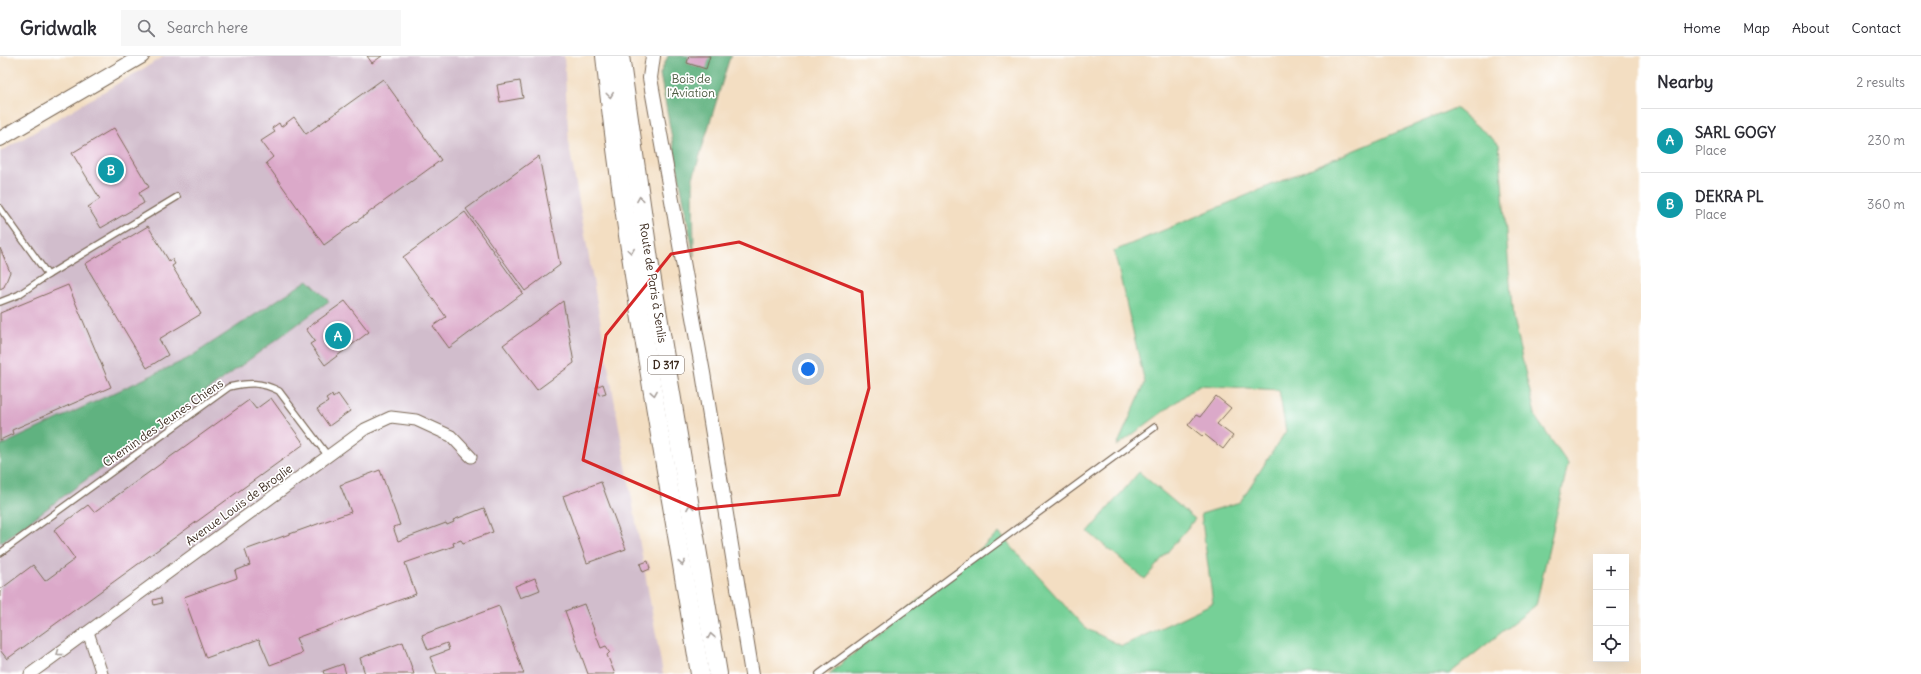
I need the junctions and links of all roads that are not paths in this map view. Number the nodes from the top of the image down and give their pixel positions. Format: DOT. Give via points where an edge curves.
graph roads {
  1 [pos="142,56"];
  2 [pos="605,56"];
  3 [pos="620,56"];
  4 [pos="653,56"];
  5 [pos="0,139"];
  6 [pos="176,197"];
  7 [pos="0,208"];
  8 [pos="48,275"];
  9 [pos="0,302"];
  10 [pos="1156,426"];
  11 [pos="328,456"];
  12 [pos="471,457"];
  13 [pos="0,553"];
  14 [pos="88,632"];
  15 [pos="30,674"];
  16 [pos="102,674"];
  17 [pos="700,674"];
  18 [pos="718,674"];
  19 [pos="752,674"];
  20 [pos="819,674"];
  1 -- 5 [label="street"];
  2 -- 17 [label="main road, Route de Paris à Senlis / D 317, one-way" via="635,280"];
  18 -- 3 [label="main road, Route de Paris à Senlis / D 317, one-way" via="652,282"];
  4 -- 19 [label="street" via="650,78 703,373"];
  6 -- 8 [label="lane"];
  7 -- 8 [label="lane"];
  8 -- 9 [label="lane"];
  10 -- 20 [label="lane"];
  11 -- 12 [label="street, Avenue Louis de Broglie" via="365,429 391,418 416,420 451,436"];
  11 -- 13 [label="lane, Chemin des Jeunes Chiens" via="279,391 268,385 246,382 229,387"];
  11 -- 14 [label="street, Avenue Louis de Broglie"];
  14 -- 15 [label="street, Avenue Louis de Broglie, one-way"];
  14 -- 16 [label="street"];
}
